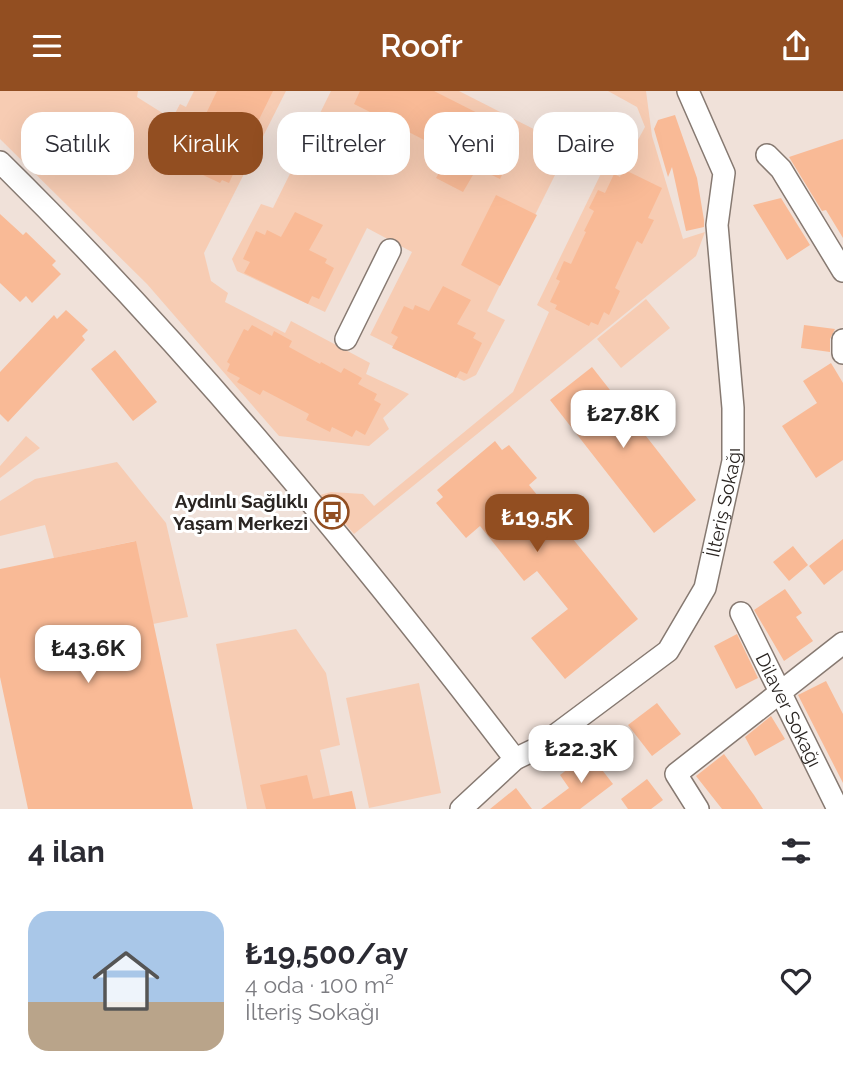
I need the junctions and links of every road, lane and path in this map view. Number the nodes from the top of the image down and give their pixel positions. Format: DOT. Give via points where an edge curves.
graph roads {
  1 [pos="688,91"];
  2 [pos="767,155"];
  3 [pos="0,162"];
  4 [pos="390,250"];
  5 [pos="843,271"];
  6 [pos="346,339"];
  7 [pos="843,339"];
  8 [pos="843,353"];
  9 [pos="741,613"];
  10 [pos="843,643"];
  11 [pos="781,692"];
  12 [pos="515,759"];
  13 [pos="461,809"];
  14 [pos="698,809"];
  15 [pos="838,809"];
  1 -- 12 [label="street, İlteriş Sokağı" via="724,173 717,225 733,408 733,461 705,588 668,651 538,748"];
  2 -- 5 [label="street" via="781,169"];
  3 -- 12 [label="street" via="95,256 274,461 434,653"];
  4 -- 6 [label="street"];
  7 -- 8 [label="street"];
  9 -- 11 [label="street, Dilaver Sokağı"];
  10 -- 11 [label="street"];
  11 -- 14 [label="street" via="676,774"];
  11 -- 15 [label="street, Dilaver Sokağı"];
  12 -- 13 [label="street, İlteriş Sokağı"];
}
